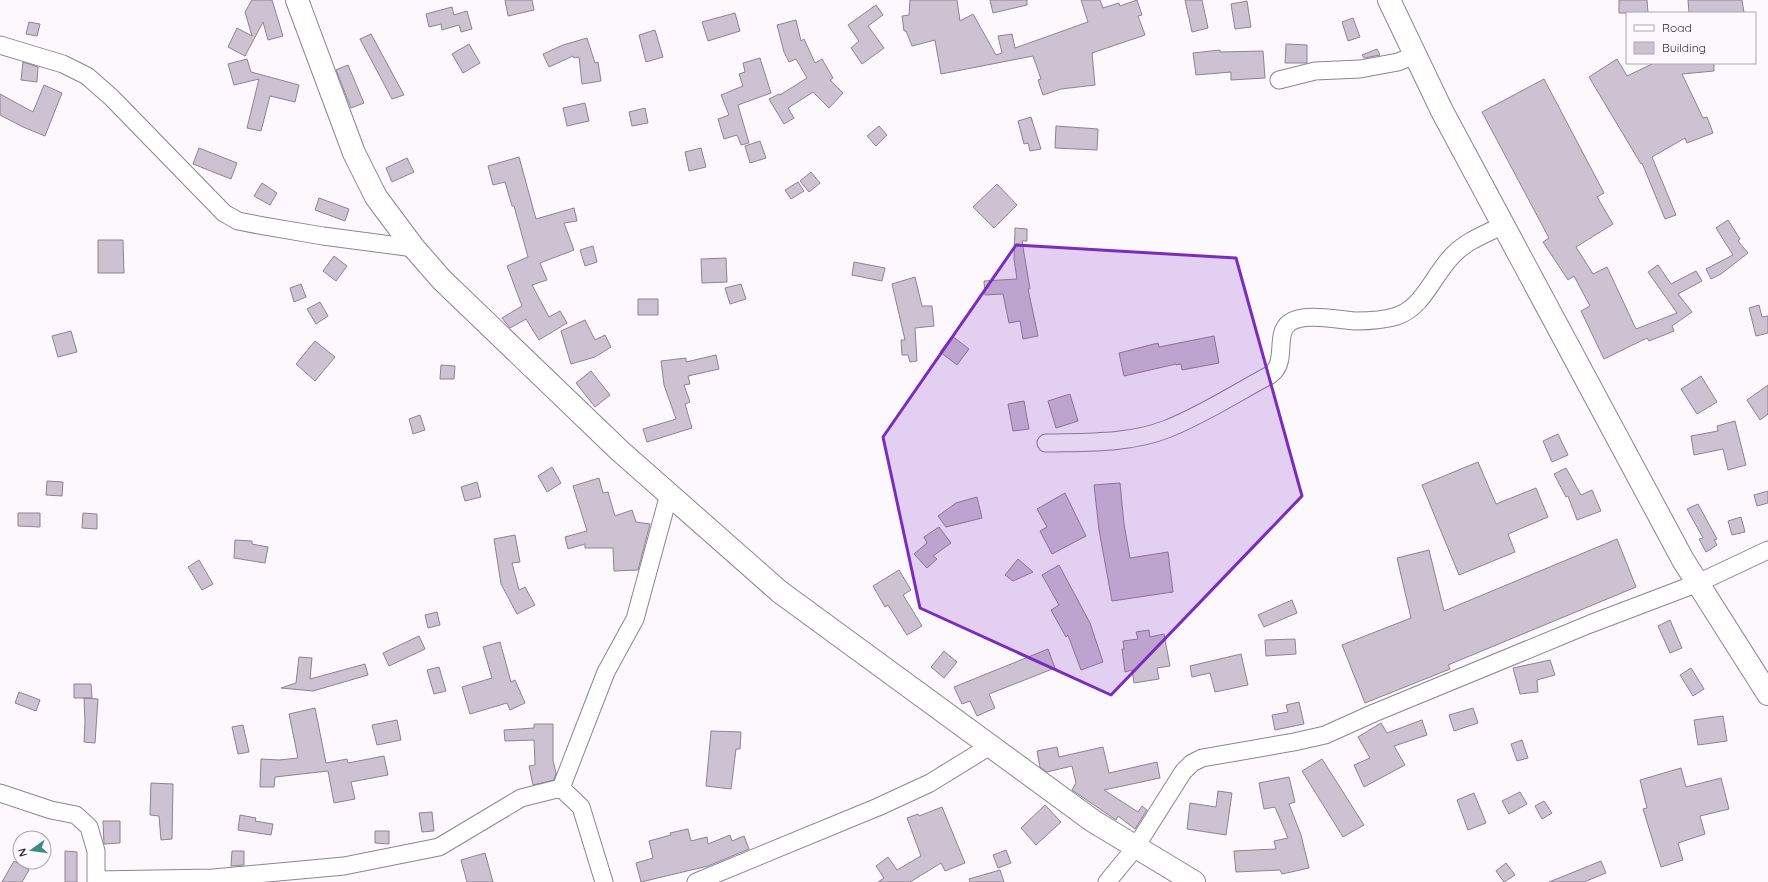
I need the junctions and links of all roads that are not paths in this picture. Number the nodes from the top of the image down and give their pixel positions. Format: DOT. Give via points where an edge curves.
graph roads {
  1 [pos="297,0"];
  2 [pos="1389,0"];
  3 [pos="0,45"];
  4 [pos="1415,55"];
  5 [pos="1279,80"];
  6 [pos="1503,225"];
  7 [pos="414,248"];
  8 [pos="1046,443"];
  9 [pos="669,494"];
  10 [pos="1768,550"];
  11 [pos="1698,583"];
  12 [pos="1768,694"];
  13 [pos="990,746"];
  14 [pos="561,788"];
  15 [pos="0,793"];
  16 [pos="1135,848"];
  17 [pos="96,881"];
  18 [pos="604,882"];
  19 [pos="696,882"];
  20 [pos="1107,882"];
  21 [pos="1194,882"];
  1 -- 7 [label="street" via="354,153 376,197"];
  2 -- 4 [label="street"];
  3 -- 7 [label="street" via="63,64 87,76 112,97 224,213 238,221"];
  4 -- 5 [label="street" via="1398,62 1315,71"];
  4 -- 6 [label="street"];
  6 -- 8 [label="street" via="1467,242 1453,255 1410,311 1396,316 1356,321 1302,317 1289,323 1283,331 1276,369 1270,375 1199,415 1166,430 1123,440"];
  6 -- 11 [label="street" via="1683,560"];
  7 -- 9 [label="street" via="442,280 620,451"];
  9 -- 13 [label="street" via="780,592"];
  9 -- 14 [label="street" via="635,619 606,672"];
  10 -- 11 [label="street"];
  11 -- 12 [label="street"];
  11 -- 16 [label="street" via="1590,624 1325,735 1202,758 1183,772"];
  13 -- 16 [label="street" via="1093,821"];
  13 -- 19 [label="street" via="930,783"];
  14 -- 17 [label="street" via="521,798 439,847 344,866 213,878"];
  14 -- 18 [label="street" via="581,807"];
  15 -- 17 [label="street" via="51,810 76,815 81,819 89,827 96,851"];
  16 -- 20 [label="street"];
  16 -- 21 [label="street"];
}
